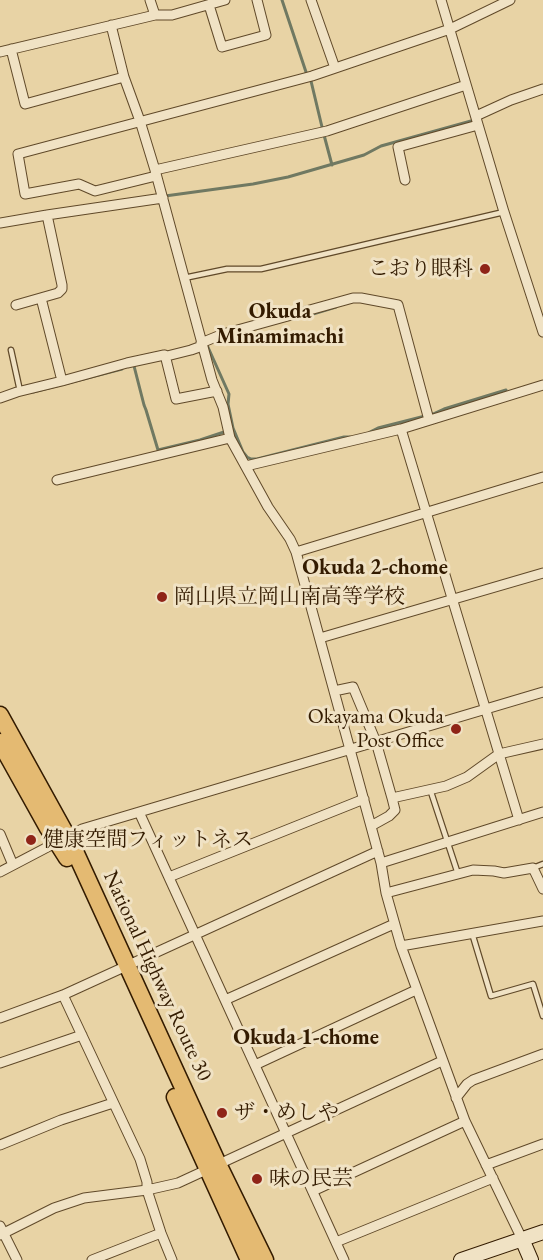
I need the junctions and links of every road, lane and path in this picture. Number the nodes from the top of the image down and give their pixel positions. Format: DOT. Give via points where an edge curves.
graph roads {
  1 [pos="150,0"];
  2 [pos="225,0"];
  3 [pos="257,0"];
  4 [pos="312,0"];
  5 [pos="441,0"];
  6 [pos="510,0"];
  7 [pos="209,5"];
  8 [pos="154,15"];
  9 [pos="111,25"];
  10 [pos="450,29"];
  11 [pos="11,49"];
  12 [pos="0,52"];
  13 [pos="335,68"];
  14 [pos="124,77"];
  15 [pos="466,85"];
  16 [pos="543,89"];
  17 [pos="477,120"];
  18 [pos="140,122"];
  19 [pos="155,173"];
  20 [pos="405,180"];
  21 [pos="163,198"];
  22 [pos="504,212"];
  23 [pos="47,215"];
  24 [pos="0,224"];
  25 [pos="184,278"];
  26 [pos="41,298"];
  27 [pos="16,305"];
  28 [pos="543,332"];
  29 [pos="202,344"];
  30 [pos="10,350"];
  31 [pos="165,355"];
  32 [pos="62,381"];
  33 [pos="543,386"];
  34 [pos="20,391"];
  35 [pos="217,391"];
  36 [pos="0,398"];
  37 [pos="428,417"];
  38 [pos="401,429"];
  39 [pos="230,438"];
  40 [pos="246,466"];
  41 [pos="543,477"];
  42 [pos="57,480"];
  43 [pos="426,513"];
  44 [pos="296,552"];
  45 [pos="543,573"];
  46 [pos="452,599"];
  47 [pos="320,638"];
  48 [pos="334,691"];
  49 [pos="543,693"];
  50 [pos="485,710"];
  51 [pos="0,715"];
  52 [pos="0,742"];
  53 [pos="376,742"];
  54 [pos="543,744"];
  55 [pos="351,749"];
  56 [pos="498,754"];
  57 [pos="430,789"];
  58 [pos="392,798"];
  59 [pos="363,799"];
  60 [pos="139,812"];
  61 [pos="543,812"];
  62 [pos="519,820"];
  63 [pos="371,826"];
  64 [pos="0,834"];
  65 [pos="62,839"];
  66 [pos="448,842"];
  67 [pos="378,851"];
  68 [pos="381,863"];
  69 [pos="13,866"];
  70 [pos="538,866"];
  71 [pos="0,873"];
  72 [pos="458,874"];
  73 [pos="169,877"];
  74 [pos="543,889"];
  75 [pos="386,893"];
  76 [pos="543,921"];
  77 [pos="394,924"];
  78 [pos="472,933"];
  79 [pos="195,934"];
  80 [pos="401,946"];
  81 [pos="122,968"];
  82 [pos="416,990"];
  83 [pos="63,995"];
  84 [pos="225,1000"];
  85 [pos="543,1016"];
  86 [pos="0,1017"];
  87 [pos="82,1035"];
  88 [pos="543,1054"];
  89 [pos="442,1061"];
  90 [pos="0,1064"];
  91 [pos="255,1065"];
  92 [pos="456,1098"];
  93 [pos="112,1103"];
  94 [pos="465,1121"];
  95 [pos="286,1133"];
  96 [pos="543,1144"];
  97 [pos="0,1145"];
  98 [pos="486,1165"];
  99 [pos="213,1166"];
  100 [pos="493,1178"];
  101 [pos="147,1190"];
  102 [pos="313,1191"];
  103 [pos="1,1232"];
  104 [pos="543,1232"];
  105 [pos="161,1233"];
  106 [pos="522,1239"];
  107 [pos="336,1242"];
  108 [pos="17,1260"];
  109 [pos="92,1260"];
  110 [pos="172,1260"];
  111 [pos="249,1260"];
  112 [pos="264,1260"];
  113 [pos="344,1260"];
  114 [pos="461,1260"];
  115 [pos="531,1260"];
  1 -- 8 [label="street"];
  2 -- 7 [label="street"];
  3 -- 7 [label="street" via="266,34 222,47"];
  4 -- 13 [label="street"];
  5 -- 10 [label="street"];
  6 -- 10 [label="street"];
  7 -- 8 [label="street" via="172,15"];
  8 -- 9 [label="street"];
  9 -- 11 [label="street"];
  9 -- 14 [label="street"];
  10 -- 13 [label="street"];
  10 -- 15 [label="street"];
  11 -- 12 [label="street"];
  11 -- 14 [label="street" via="25,104"];
  13 -- 18 [label="street"];
  14 -- 18 [label="street"];
  15 -- 17 [label="street"];
  15 -- 19 [label="street" via="327,131"];
  16 -- 17 [label="street" via="511,100"];
  17 -- 20 [label="street" via="398,147"];
  17 -- 22 [label="street"];
  18 -- 19 [label="street"];
  18 -- 19 [label="street" via="18,154 25,194 79,184 95,191"];
  19 -- 21 [label="street"];
  21 -- 23 [label="street"];
  21 -- 25 [label="street"];
  22 -- 25 [label="lane" via="261,269 227,269"];
  22 -- 28 [label="street"];
  23 -- 24 [label="street"];
  23 -- 26 [label="street" via="62,290"];
  25 -- 29 [label="street"];
  26 -- 27 [label="street"];
  26 -- 32 [label="street"];
  29 -- 31 [label="street"];
  29 -- 35 [label="street"];
  29 -- 37 [label="street" via="223,334 353,298 398,305"];
  30 -- 34 [label="lane"];
  31 -- 32 [label="street"];
  31 -- 35 [label="street" via="176,399"];
  32 -- 34 [label="street"];
  33 -- 37 [label="street"];
  34 -- 36 [label="street"];
  35 -- 39 [label="street"];
  37 -- 38 [label="street"];
  38 -- 40 [label="street"];
  38 -- 43 [label="street"];
  39 -- 40 [label="street"];
  39 -- 42 [label="street"];
  40 -- 44 [label="street"];
  41 -- 43 [label="street"];
  43 -- 44 [label="street"];
  43 -- 46 [label="street"];
  44 -- 47 [label="street"];
  45 -- 46 [label="street"];
  46 -- 47 [label="street"];
  46 -- 50 [label="street"];
  47 -- 48 [label="street"];
  48 -- 53 [label="street" via="353,687"];
  48 -- 55 [label="street"];
  49 -- 50 [label="street"];
  50 -- 53 [label="street"];
  50 -- 56 [label="street"];
  51 -- 65 [label="highway, National Highway Route 30"];
  52 -- 65 [label="highway, National Highway Route 30"];
  53 -- 55 [label="street"];
  53 -- 58 [label="street"];
  54 -- 56 [label="street"];
  55 -- 59 [label="street"];
  55 -- 60 [label="street"];
  56 -- 57 [label="street" via="467,777"];
  56 -- 62 [label="street"];
  57 -- 58 [label="street"];
  57 -- 66 [label="lane"];
  58 -- 63 [label="street" via="394,810"];
  59 -- 63 [label="street"];
  59 -- 73 [label="street"];
  60 -- 65 [label="street"];
  60 -- 73 [label="street"];
  61 -- 62 [label="street"];
  62 -- 66 [label="street"];
  63 -- 67 [label="street"];
  64 -- 69 [label="street"];
  65 -- 69 [label="street"];
  65 -- 81 [label="highway, National Highway Route 30" via="103,910"];
  66 -- 68 [label="street"];
  66 -- 72 [label="lane"];
  67 -- 68 [label="street"];
  67 -- 79 [label="street"];
  68 -- 75 [label="street"];
  69 -- 71 [label="street"];
  70 -- 72 [label="street" via="504,873 473,870"];
  70 -- 74 [label="street"];
  72 -- 75 [label="street"];
  73 -- 79 [label="street"];
  75 -- 77 [label="street"];
  76 -- 78 [label="street"];
  77 -- 80 [label="street"];
  77 -- 84 [label="street"];
  78 -- 80 [label="street"];
  78 -- 85 [label="lane" via="491,996 533,984"];
  79 -- 81 [label="street"];
  79 -- 84 [label="street"];
  80 -- 82 [label="street"];
  81 -- 83 [label="street"];
  81 -- 99 [label="highway, National Highway Route 30"];
  82 -- 89 [label="street"];
  82 -- 91 [label="street"];
  83 -- 86 [label="street"];
  83 -- 87 [label="street"];
  84 -- 91 [label="street"];
  87 -- 90 [label="street"];
  87 -- 93 [label="street"];
  88 -- 92 [label="street" via="473,1080"];
  89 -- 92 [label="street"];
  89 -- 95 [label="street"];
  91 -- 95 [label="street"];
  92 -- 94 [label="street"];
  93 -- 97 [label="street"];
  93 -- 101 [label="street" via="140,1159"];
  94 -- 98 [label="street"];
  94 -- 102 [label="street"];
  95 -- 99 [label="street"];
  95 -- 102 [label="street"];
  96 -- 98 [label="street"];
  98 -- 100 [label="street"];
  99 -- 101 [label="street" via="178,1183"];
  99 -- 111 [label="highway, National Highway Route 30"];
  99 -- 112 [label="highway, National Highway Route 30"];
  100 -- 106 [label="street"];
  100 -- 107 [label="street"];
  101 -- 103 [label="street" via="84,1198"];
  101 -- 105 [label="street"];
  102 -- 107 [label="street"];
  103 -- 108 [label="street"];
  104 -- 106 [label="street"];
  105 -- 109 [label="street"];
  105 -- 110 [label="street"];
  106 -- 114 [label="street"];
  106 -- 115 [label="street"];
  107 -- 113 [label="street"];
}
